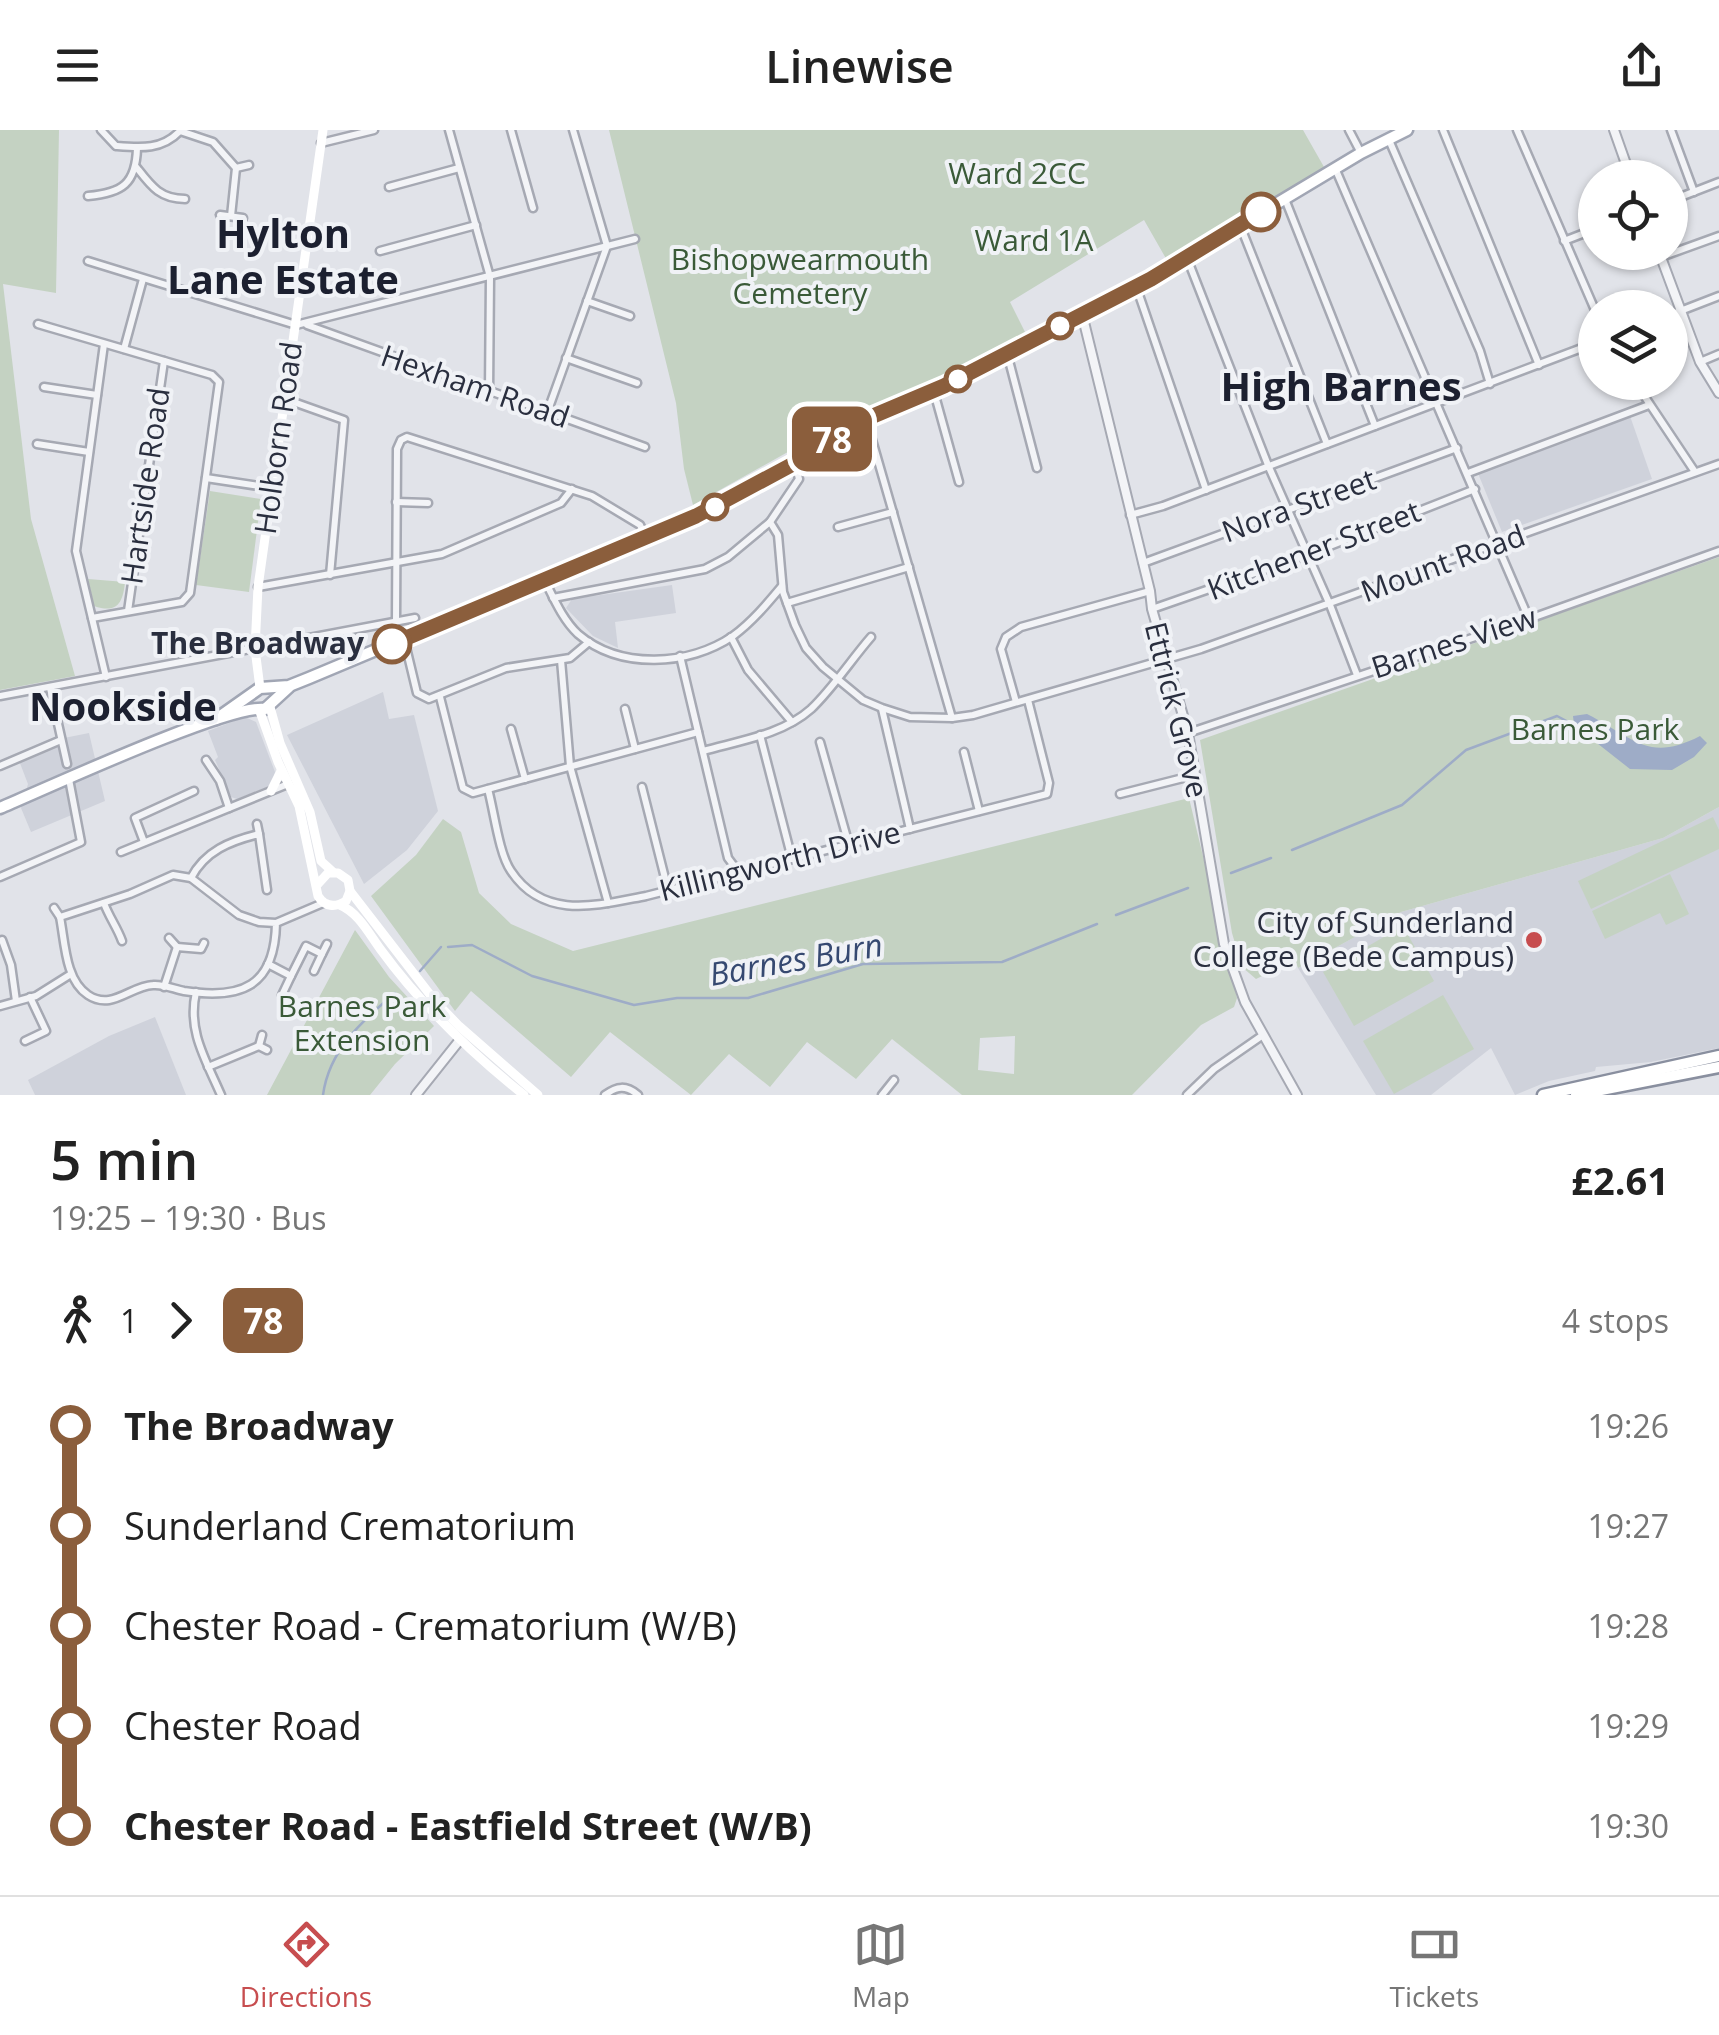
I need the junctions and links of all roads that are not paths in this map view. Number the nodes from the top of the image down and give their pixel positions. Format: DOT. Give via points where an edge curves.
graph roads {
  1 [pos="101,130"];
  2 [pos="322,130"];
  3 [pos="374,130"];
  4 [pos="449,130"];
  5 [pos="511,130"];
  6 [pos="573,130"];
  7 [pos="1348,130"];
  8 [pos="1407,130"];
  9 [pos="1443,130"];
  10 [pos="1517,130"];
  11 [pos="1614,130"];
  12 [pos="1670,130"];
  13 [pos="181,131"];
  14 [pos="1389,139"];
  15 [pos="321,143"];
  16 [pos="137,148"];
  17 [pos="1361,153"];
  18 [pos="1625,160"];
  19 [pos="249,165"];
  20 [pos="137,168"];
  21 [pos="236,168"];
  22 [pos="460,168"];
  23 [pos="1335,168"];
  24 [pos="1719,182"];
  25 [pos="390,188"];
  26 [pos="1694,192"];
  27 [pos="1688,194"];
  28 [pos="88,196"];
  29 [pos="1284,198"];
  30 [pos="185,199"];
  31 [pos="533,208"];
  32 [pos="220,215"];
  33 [pos="232,216"];
  34 [pos="243,218"];
  35 [pos="476,225"];
  36 [pos="1240,225"];
  37 [pos="1578,235"];
  38 [pos="1719,236"];
  39 [pos="635,239"];
  40 [pos="1564,240"];
  41 [pos="607,246"];
  42 [pos="1688,246"];
  43 [pos="380,251"];
  44 [pos="1187,258"];
  45 [pos="88,260"];
  46 [pos="490,277"];
  47 [pos="144,279"];
  48 [pos="1136,286"];
  49 [pos="1586,290"];
  50 [pos="1719,296"];
  51 [pos="587,301"];
  52 [pos="1688,308"];
  53 [pos="1082,314"];
  54 [pos="630,316"];
  55 [pos="38,324"];
  56 [pos="301,325"];
  57 [pos="1688,330"];
  58 [pos="104,344"];
  59 [pos="124,349"];
  60 [pos="1578,350"];
  61 [pos="1007,353"];
  62 [pos="1719,354"];
  63 [pos="566,358"];
  64 [pos="164,361"];
  65 [pos="1700,362"];
  66 [pos="1538,365"];
  67 [pos="638,383"];
  68 [pos="1490,384"];
  69 [pos="44,387"];
  70 [pos="489,392"];
  71 [pos="934,392"];
  72 [pos="1719,393"];
  73 [pos="97,394"];
  74 [pos="285,399"];
  75 [pos="1646,400"];
  76 [pos="1437,403"];
  77 [pos="1649,405"];
  78 [pos="547,413"];
  79 [pos="866,419"];
  80 [pos="1375,426"];
  81 [pos="37,444"];
  82 [pos="1327,444"];
  83 [pos="645,447"];
  84 [pos="1456,448"];
  85 [pos="90,452"];
  86 [pos="795,463"];
  87 [pos="1719,464"];
  88 [pos="1268,465"];
  89 [pos="1037,468"];
  90 [pos="1694,472"];
  91 [pos="1467,473"];
  92 [pos="206,478"];
  93 [pos="958,482"];
  94 [pos="272,488"];
  95 [pos="572,489"];
  96 [pos="1474,489"];
  97 [pos="1206,490"];
  98 [pos="396,502"];
  99 [pos="428,503"];
  100 [pos="1288,511"];
  101 [pos="893,512"];
  102 [pos="1130,515"];
  103 [pos="770,522"];
  104 [pos="838,527"];
  105 [pos="646,540"];
  106 [pos="1498,544"];
  107 [pos="1719,551"];
  108 [pos="1307,555"];
  109 [pos="398,561"];
  110 [pos="1142,564"];
  111 [pos="385,566"];
  112 [pos="908,566"];
  113 [pos="330,575"];
  114 [pos="395,578"];
  115 [pos="545,581"];
  116 [pos="783,585"];
  117 [pos="258,587"];
  118 [pos="1150,591"];
  119 [pos="553,598"];
  120 [pos="787,603"];
  121 [pos="1330,605"];
  122 [pos="1152,609"];
  123 [pos="128,612"];
  124 [pos="92,618"];
  125 [pos="415,618"];
  126 [pos="1530,620"];
  127 [pos="396,622"];
  128 [pos="731,637"];
  129 [pos="871,637"];
  130 [pos="404,639"];
  131 [pos="590,642"];
  132 [pos="255,649"];
  133 [pos="680,656"];
  134 [pos="561,660"];
  135 [pos="1166,660"];
  136 [pos="1357,675"];
  137 [pos="106,677"];
  138 [pos="836,678"];
  139 [pos="290,686"];
  140 [pos="50,688"];
  141 [pos="260,689"];
  142 [pos="0,696"];
  143 [pos="440,697"];
  144 [pos="1028,700"];
  145 [pos="1016,702"];
  146 [pos="265,705"];
  147 [pos="882,708"];
  148 [pos="625,709"];
  149 [pos="952,718"];
  150 [pos="216,719"];
  151 [pos="792,722"];
  152 [pos="512,729"];
  153 [pos="698,732"];
  154 [pos="1188,733"];
  155 [pos="760,735"];
  156 [pos="61,740"];
  157 [pos="820,742"];
  158 [pos="635,749"];
  159 [pos="702,752"];
  160 [pos="964,752"];
  161 [pos="206,760"];
  162 [pos="67,764"];
  163 [pos="0,766"];
  164 [pos="570,766"];
  165 [pos="281,769"];
  166 [pos="1194,775"];
  167 [pos="68,779"];
  168 [pos="525,779"];
  169 [pos="288,784"];
  170 [pos="642,787"];
  171 [pos="488,789"];
  172 [pos="271,790"];
  173 [pos="194,791"];
  174 [pos="1120,794"];
  175 [pos="0,808"];
  176 [pos="229,808"];
  177 [pos="980,811"];
  178 [pos="258,824"];
  179 [pos="910,829"];
  180 [pos="259,834"];
  181 [pos="144,842"];
  182 [pos="849,845"];
  183 [pos="120,852"];
  184 [pos="792,859"];
  185 [pos="736,870"];
  186 [pos="332,872"];
  187 [pos="0,877"];
  188 [pos="192,878"];
  189 [pos="317,885"];
  190 [pos="267,890"];
  191 [pos="668,890"];
  192 [pos="350,892"];
  193 [pos="104,903"];
  194 [pos="324,903"];
  195 [pos="608,903"];
  196 [pos="340,905"];
  197 [pos="54,908"];
  198 [pos="60,918"];
  199 [pos="276,923"];
  200 [pos="169,938"];
  201 [pos="2,940"];
  202 [pos="122,941"];
  203 [pos="204,943"];
  204 [pos="327,944"];
  205 [pos="177,947"];
  206 [pos="322,954"];
  207 [pos="268,964"];
  208 [pos="314,971"];
  209 [pos="71,974"];
  210 [pos="291,976"];
  211 [pos="164,986"];
  212 [pos="196,992"];
  213 [pos="282,994"];
  214 [pos="30,997"];
  215 [pos="16,1002"];
  216 [pos="0,1006"];
  217 [pos="262,1035"];
  218 [pos="1264,1035"];
  219 [pos="462,1037"];
  220 [pos="25,1041"];
  221 [pos="1719,1056"];
  222 [pos="208,1067"];
  223 [pos="1719,1067"];
  224 [pos="894,1080"];
  225 [pos="418,1094"];
  226 [pos="1295,1094"];
  227 [pos="220,1095"];
  228 [pos="524,1095"];
  229 [pos="538,1095"];
  230 [pos="605,1095"];
  231 [pos="638,1095"];
  232 [pos="882,1095"];
  233 [pos="1187,1095"];
  234 [pos="1543,1095"];
  235 [pos="1576,1095"];
  1 -- 16 [label="street" via="116,146"];
  2 -- 15 [label="main road, Holborn Road"];
  3 -- 15 [label="street"];
  4 -- 22 [label="street"];
  5 -- 31 [label="street"];
  6 -- 41 [label="street"];
  7 -- 17 [label="street"];
  8 -- 14 [label="main road"];
  9 -- 66 [label="street"];
  10 -- 40 [label="street"];
  11 -- 18 [label="street"];
  12 -- 26 [label="street"];
  13 -- 16 [label="street" via="161,145"];
  13 -- 21 [label="street" via="213,142"];
  14 -- 17 [label="main road"];
  14 -- 68 [label="street"];
  15 -- 56 [label="main road, Holborn Road"];
  16 -- 20 [label="street"];
  17 -- 23 [label="main road"];
  19 -- 21 [label="street"];
  20 -- 28 [label="street" via="114,194"];
  20 -- 30 [label="street" via="155,191"];
  21 -- 33 [label="street"];
  22 -- 25 [label="street"];
  22 -- 35 [label="street"];
  23 -- 29 [label="main road"];
  23 -- 76 [label="street"];
  24 -- 26 [label="street"];
  26 -- 27 [label="street"];
  29 -- 36 [label="main road"];
  29 -- 80 [label="street"];
  32 -- 33 [label="street"];
  33 -- 34 [label="street"];
  35 -- 43 [label="street"];
  35 -- 46 [label="street"];
  36 -- 44 [label="main road"];
  36 -- 82 [label="street"];
  37 -- 40 [label="street"];
  38 -- 42 [label="street"];
  39 -- 41 [label="street"];
  40 -- 49 [label="street"];
  41 -- 46 [label="street"];
  41 -- 51 [label="street"];
  44 -- 48 [label="main road"];
  44 -- 88 [label="street"];
  45 -- 47 [label="street, Hexham Road"];
  46 -- 56 [label="street"];
  46 -- 70 [label="street"];
  47 -- 56 [label="street, Hexham Road"];
  47 -- 59 [label="street"];
  48 -- 53 [label="main road"];
  48 -- 97 [label="street"];
  50 -- 52 [label="street"];
  51 -- 54 [label="street"];
  51 -- 63 [label="street"];
  53 -- 61 [label="main road"];
  53 -- 102 [label="street, Ettrick Grove"];
  55 -- 58 [label="street"];
  56 -- 70 [label="street, Hexham Road"];
  56 -- 74 [label="main road, Holborn Road"];
  57 -- 65 [label="street"];
  58 -- 59 [label="street"];
  58 -- 73 [label="street"];
  59 -- 64 [label="street"];
  60 -- 66 [label="street"];
  61 -- 71 [label="main road"];
  61 -- 89 [label="street"];
  62 -- 65 [label="street"];
  63 -- 67 [label="street"];
  63 -- 78 [label="street"];
  64 -- 92 [label="street" via="219,382"];
  64 -- 123 [label="street, Hartside Road"];
  65 -- 72 [label="street"];
  66 -- 68 [label="street"];
  68 -- 76 [label="street"];
  69 -- 73 [label="street"];
  70 -- 78 [label="street, Hexham Road"];
  71 -- 79 [label="main road"];
  71 -- 93 [label="street"];
  73 -- 85 [label="street"];
  74 -- 94 [label="main road, Holborn Road"];
  74 -- 113 [label="street" via="344,420"];
  75 -- 77 [label="street"];
  76 -- 80 [label="street"];
  76 -- 84 [label="street"];
  77 -- 90 [label="street"];
  77 -- 91 [label="street"];
  78 -- 83 [label="street, Hexham Road"];
  79 -- 86 [label="main road"];
  79 -- 101 [label="street"];
  80 -- 82 [label="street"];
  81 -- 85 [label="street"];
  82 -- 88 [label="street"];
  84 -- 91 [label="street"];
  84 -- 100 [label="street, Nora Street"];
  85 -- 124 [label="street" via="76,552"];
  86 -- 103 [label="street" via="799,480"];
  86 -- 105 [label="main road"];
  87 -- 90 [label="street, Mount Road"];
  88 -- 97 [label="street"];
  88 -- 100 [label="street"];
  90 -- 106 [label="street, Mount Road"];
  91 -- 96 [label="street"];
  92 -- 94 [label="street"];
  92 -- 123 [label="street" via="190,593 182,602"];
  94 -- 117 [label="main road, Holborn Road"];
  95 -- 98 [label="street" via="407,437 397,449"];
  95 -- 105 [label="street" via="640,525"];
  95 -- 109 [label="street" via="562,504 442,554"];
  96 -- 106 [label="street"];
  96 -- 108 [label="street, Kitchener Street"];
  97 -- 102 [label="street"];
  98 -- 99 [label="street"];
  98 -- 109 [label="street"];
  100 -- 108 [label="street"];
  100 -- 110 [label="street, Nora Street"];
  101 -- 104 [label="street"];
  101 -- 112 [label="street"];
  102 -- 110 [label="street, Ettrick Grove"];
  103 -- 116 [label="street" via="779,538"];
  103 -- 119 [label="street" via="704,569"];
  105 -- 115 [label="main road"];
  106 -- 121 [label="street, Mount Road"];
  106 -- 126 [label="street"];
  107 -- 126 [label="street, Barnes View"];
  108 -- 121 [label="street"];
  108 -- 122 [label="street, Kitchener Street"];
  109 -- 111 [label="street"];
  109 -- 114 [label="street"];
  110 -- 118 [label="street, Ettrick Grove"];
  111 -- 113 [label="street"];
  111 -- 114 [label="street"];
  112 -- 120 [label="street"];
  112 -- 149 [label="street"];
  113 -- 117 [label="street"];
  114 -- 127 [label="street"];
  115 -- 119 [label="street"];
  115 -- 130 [label="main road"];
  116 -- 120 [label="street"];
  116 -- 128 [label="street"];
  117 -- 132 [label="main road, Holborn Road"];
  118 -- 122 [label="street, Ettrick Grove"];
  118 -- 145 [label="street" via="1006,637 1001,648"];
  119 -- 131 [label="street"];
  120 -- 138 [label="street" via="806,648"];
  121 -- 135 [label="street, Mount Road"];
  121 -- 136 [label="street"];
  122 -- 135 [label="street, Ettrick Grove"];
  123 -- 124 [label="street"];
  124 -- 137 [label="street"];
  125 -- 127 [label="street"];
  126 -- 136 [label="street, Barnes View"];
  127 -- 132 [label="street"];
  128 -- 133 [label="street"];
  128 -- 151 [label="street" via="748,670"];
  129 -- 138 [label="street"];
  130 -- 139 [label="main road"];
  130 -- 143 [label="street" via="418,693"];
  131 -- 133 [label="street" via="635,659"];
  131 -- 134 [label="street"];
  132 -- 137 [label="street"];
  132 -- 141 [label="main road, Holborn Road"];
  133 -- 153 [label="street"];
  134 -- 143 [label="street" via="506,668"];
  134 -- 164 [label="street"];
  135 -- 144 [label="street, Mount Road"];
  135 -- 154 [label="street, Ettrick Grove"];
  136 -- 154 [label="street, Barnes View"];
  137 -- 140 [label="street"];
  138 -- 147 [label="street"];
  138 -- 151 [label="street"];
  139 -- 141 [label="main road"];
  139 -- 146 [label="main road"];
  140 -- 142 [label="street"];
  140 -- 156 [label="street"];
  141 -- 146 [label="main road" via="272,692"];
  141 -- 146 [label="main road" via="252,701"];
  141 -- 150 [label="main road"];
  143 -- 171 [label="street" via="463,788"];
  144 -- 145 [label="street, Mount Road"];
  144 -- 177 [label="street, Killingworth Drive" via="1050,783 1046,794"];
  145 -- 149 [label="street, Mount Road"];
  146 -- 150 [label="main road"];
  146 -- 165 [label="main road"];
  146 -- 186 [label="main road" via="310,812 321,862"];
  147 -- 149 [label="street, Mount Road"];
  147 -- 179 [label="street"];
  148 -- 158 [label="street"];
  150 -- 167 [label="main road"];
  151 -- 155 [label="street"];
  152 -- 168 [label="street"];
  153 -- 158 [label="street"];
  153 -- 159 [label="street"];
  154 -- 166 [label="street, Ettrick Grove"];
  155 -- 159 [label="street"];
  155 -- 184 [label="street"];
  156 -- 162 [label="street"];
  156 -- 163 [label="street"];
  157 -- 182 [label="street"];
  158 -- 164 [label="street"];
  159 -- 185 [label="street"];
  160 -- 177 [label="street"];
  161 -- 176 [label="street"];
  164 -- 168 [label="street"];
  164 -- 195 [label="street"];
  165 -- 169 [label="main road"];
  165 -- 172 [label="main road"];
  166 -- 174 [label="street"];
  166 -- 218 [label="street, Ettrick Grove" via="1224,944 1244,1002"];
  167 -- 175 [label="main road"];
  167 -- 187 [label="street" via="81,842"];
  168 -- 171 [label="street"];
  169 -- 172 [label="street"];
  169 -- 189 [label="main road"];
  170 -- 191 [label="street"];
  171 -- 195 [label="street, Killingworth Drive" via="508,869 521,883 565,907"];
  172 -- 176 [label="street"];
  173 -- 181 [label="street" via="135,818"];
  176 -- 181 [label="street"];
  177 -- 179 [label="street, Killingworth Drive"];
  178 -- 180 [label="street"];
  179 -- 182 [label="street, Killingworth Drive"];
  180 -- 188 [label="street" via="211,852"];
  180 -- 190 [label="street"];
  181 -- 183 [label="street"];
  182 -- 184 [label="street, Killingworth Drive"];
  184 -- 185 [label="street, Killingworth Drive"];
  185 -- 191 [label="street, Killingworth Drive"];
  186 -- 189 [label="main road"];
  186 -- 192 [label="main road" via="348,880"];
  188 -- 193 [label="street" via="174,874"];
  188 -- 199 [label="street" via="239,915"];
  189 -- 194 [label="main road"];
  191 -- 195 [label="street, Killingworth Drive"];
  192 -- 196 [label="main road"];
  192 -- 219 [label="main road"];
  193 -- 198 [label="street"];
  193 -- 202 [label="street"];
  194 -- 196 [label="main road"];
  194 -- 199 [label="street"];
  196 -- 219 [label="main road"];
  197 -- 198 [label="street"];
  198 -- 209 [label="street"];
  199 -- 207 [label="street"];
  200 -- 205 [label="street"];
  201 -- 215 [label="street"];
  203 -- 205 [label="street" via="202,949"];
  204 -- 206 [label="street"];
  205 -- 211 [label="street"];
  206 -- 208 [label="street"];
  206 -- 210 [label="street" via="306,946"];
  207 -- 210 [label="street"];
  207 -- 212 [label="street" via="235,994"];
  209 -- 211 [label="street" via="91,998 104,1001"];
  209 -- 214 [label="street"];
  210 -- 213 [label="street"];
  211 -- 212 [label="street"];
  212 -- 222 [label="street" via="194,1032"];
  214 -- 215 [label="street"];
  214 -- 220 [label="street" via="46,1031"];
  215 -- 216 [label="street"];
  217 -- 222 [label="street" via="263,1048"];
  218 -- 226 [label="street, Ettrick Grove"];
  218 -- 233 [label="street"];
  219 -- 225 [label="street"];
  219 -- 228 [label="main road"];
  219 -- 229 [label="main road"];
  221 -- 234 [label="main road"];
  222 -- 227 [label="street"];
  223 -- 235 [label="main road"];
  224 -- 232 [label="street"];
  230 -- 231 [label="street" via="614,1088"];
}
